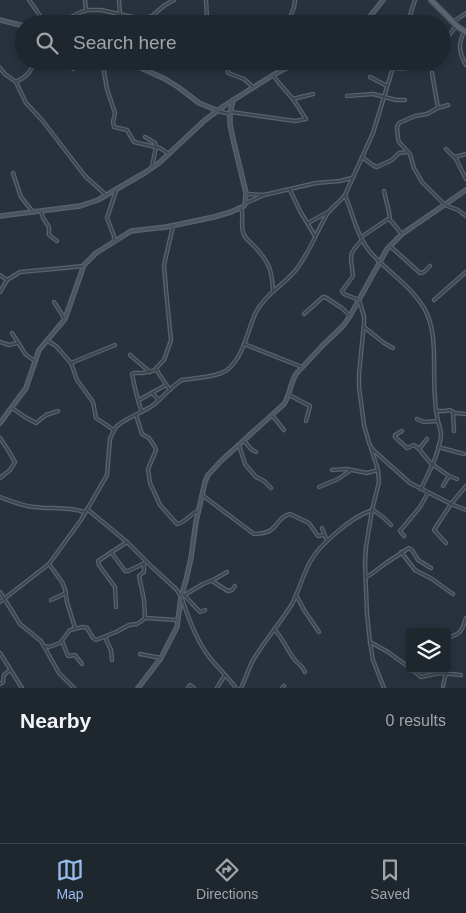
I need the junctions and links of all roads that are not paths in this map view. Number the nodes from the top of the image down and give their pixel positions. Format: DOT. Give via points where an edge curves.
graph roads {
  1 [pos="28,0"];
  2 [pos="85,0"];
  3 [pos="118,0"];
  4 [pos="174,0"];
  5 [pos="206,0"];
  6 [pos="295,0"];
  7 [pos="383,0"];
  8 [pos="415,0"];
  9 [pos="431,0"];
  10 [pos="86,10"];
  11 [pos="466,13"];
  12 [pos="120,14"];
  13 [pos="39,15"];
  14 [pos="76,15"];
  15 [pos="123,15"];
  16 [pos="153,15"];
  17 [pos="207,15"];
  18 [pos="290,15"];
  19 [pos="371,15"];
  20 [pos="409,15"];
  21 [pos="446,15"];
  22 [pos="0,20"];
  23 [pos="451,20"];
  24 [pos="15,24"];
  25 [pos="455,24"];
  26 [pos="451,30"];
  27 [pos="465,31"];
  28 [pos="466,65"];
  29 [pos="0,68"];
  30 [pos="31,70"];
  31 [pos="105,70"];
  32 [pos="144,70"];
  33 [pos="228,70"];
  34 [pos="283,70"];
  35 [pos="393,70"];
  36 [pos="432,73"];
  37 [pos="273,75"];
  38 [pos="370,77"];
  39 [pos="16,82"];
  40 [pos="387,86"];
  41 [pos="253,87"];
  42 [pos="313,94"];
  43 [pos="347,96"];
  44 [pos="384,96"];
  45 [pos="293,99"];
  46 [pos="233,100"];
  47 [pos="405,100"];
  48 [pos="448,105"];
  49 [pos="438,108"];
  50 [pos="217,111"];
  51 [pos="230,113"];
  52 [pos="145,137"];
  53 [pos="156,147"];
  54 [pos="446,149"];
  55 [pos="408,152"];
  56 [pos="169,154"];
  57 [pos="466,154"];
  58 [pos="362,157"];
  59 [pos="455,157"];
  60 [pos="152,168"];
  61 [pos="12,173"];
  62 [pos="352,178"];
  63 [pos="466,179"];
  64 [pos="117,189"];
  65 [pos="290,190"];
  66 [pos="384,191"];
  67 [pos="466,192"];
  68 [pos="246,193"];
  69 [pos="106,195"];
  70 [pos="264,195"];
  71 [pos="345,195"];
  72 [pos="245,204"];
  73 [pos="445,205"];
  74 [pos="241,208"];
  75 [pos="41,211"];
  76 [pos="329,211"];
  77 [pos="33,212"];
  78 [pos="0,216"];
  79 [pos="466,216"];
  80 [pos="390,219"];
  81 [pos="308,223"];
  82 [pos="173,225"];
  83 [pos="402,234"];
  84 [pos="315,237"];
  85 [pos="362,238"];
  86 [pos="57,241"];
  87 [pos="114,243"];
  88 [pos="390,246"];
  89 [pos="379,261"];
  90 [pos="84,265"];
  91 [pos="430,266"];
  92 [pos="466,272"];
  93 [pos="0,275"];
  94 [pos="7,280"];
  95 [pos="273,291"];
  96 [pos="0,292"];
  97 [pos="359,300"];
  98 [pos="434,300"];
  99 [pos="54,302"];
  100 [pos="304,314"];
  101 [pos="350,316"];
  102 [pos="65,319"];
  103 [pos="364,327"];
  104 [pos="12,333"];
  105 [pos="0,342"];
  106 [pos="47,342"];
  107 [pos="17,343"];
  108 [pos="244,344"];
  109 [pos="115,345"];
  110 [pos="393,348"];
  111 [pos="130,355"];
  112 [pos="35,361"];
  113 [pos="71,363"];
  114 [pos="303,368"];
  115 [pos="156,370"];
  116 [pos="150,372"];
  117 [pos="166,385"];
  118 [pos="170,390"];
  119 [pos="152,393"];
  120 [pos="289,395"];
  121 [pos="138,400"];
  122 [pos="159,400"];
  123 [pos="12,408"];
  124 [pos="58,411"];
  125 [pos="436,411"];
  126 [pos="142,412"];
  127 [pos="453,412"];
  128 [pos="466,414"];
  129 [pos="136,415"];
  130 [pos="272,415"];
  131 [pos="417,419"];
  132 [pos="306,421"];
  133 [pos="438,421"];
  134 [pos="0,423"];
  135 [pos="114,430"];
  136 [pos="284,430"];
  137 [pos="402,431"];
  138 [pos="454,431"];
  139 [pos="0,438"];
  140 [pos="427,440"];
  141 [pos="244,441"];
  142 [pos="239,445"];
  143 [pos="370,446"];
  144 [pos="438,447"];
  145 [pos="419,449"];
  146 [pos="256,452"];
  147 [pos="464,454"];
  148 [pos="432,464"];
  149 [pos="332,470"];
  150 [pos="351,470"];
  151 [pos="378,470"];
  152 [pos="449,476"];
  153 [pos="0,478"];
  154 [pos="457,479"];
  155 [pos="443,486"];
  156 [pos="466,486"];
  157 [pos="319,487"];
  158 [pos="271,488"];
  159 [pos="421,489"];
  160 [pos="428,492"];
  161 [pos="202,494"];
  162 [pos="0,497"];
  163 [pos="451,504"];
  164 [pos="87,509"];
  165 [pos="372,510"];
  166 [pos="466,510"];
  167 [pos="198,511"];
  168 [pos="85,512"];
  169 [pos="390,525"];
  170 [pos="322,528"];
  171 [pos="324,535"];
  172 [pos="404,536"];
  173 [pos="327,541"];
  174 [pos="127,542"];
  175 [pos="446,543"];
  176 [pos="111,552"];
  177 [pos="402,552"];
  178 [pos="145,562"];
  179 [pos="49,564"];
  180 [pos="430,568"];
  181 [pos="227,572"];
  182 [pos="366,577"];
  183 [pos="212,581"];
  184 [pos="235,586"];
  185 [pos="0,592"];
  186 [pos="66,593"];
  187 [pos="453,594"];
  188 [pos="296,595"];
  189 [pos="182,596"];
  190 [pos="4,598"];
  191 [pos="51,600"];
  192 [pos="0,602"];
  193 [pos="116,607"];
  194 [pos="205,610"];
  195 [pos="144,618"];
  196 [pos="466,618"];
  197 [pos="178,620"];
  198 [pos="75,628"];
  199 [pos="274,629"];
  200 [pos="319,632"];
  201 [pos="105,637"];
  202 [pos="451,637"];
  203 [pos="62,641"];
  204 [pos="370,642"];
  205 [pos="44,646"];
  206 [pos="0,653"];
  207 [pos="140,654"];
  208 [pos="160,658"];
  209 [pos="112,660"];
  210 [pos="82,664"];
  211 [pos="406,666"];
  212 [pos="10,670"];
  213 [pos="305,672"];
  214 [pos="416,673"];
  215 [pos="440,673"];
  216 [pos="446,673"];
  217 [pos="226,675"];
  218 [pos="461,675"];
  219 [pos="0,684"];
  220 [pos="443,686"];
  221 [pos="22,688"];
  222 [pos="74,688"];
  223 [pos="138,688"];
  224 [pos="188,688"];
  225 [pos="194,688"];
  226 [pos="217,688"];
  227 [pos="236,688"];
  228 [pos="240,688"];
  229 [pos="384,688"];
  1 -- 13 [label="street"];
  2 -- 10 [label="street"];
  3 -- 12 [label="street"];
  4 -- 16 [label="street"];
  5 -- 17 [label="street"];
  6 -- 18 [label="street" via="295,8"];
  7 -- 19 [label="street"];
  8 -- 20 [label="street"];
  9 -- 21 [label="main road"];
  10 -- 12 [label="street"];
  10 -- 14 [label="street"];
  11 -- 25 [label="street"];
  12 -- 15 [label="street"];
  22 -- 24 [label="street"];
  23 -- 25 [label="main road"];
  25 -- 26 [label="street"];
  25 -- 27 [label="main road"];
  27 -- 28 [label="street" via="460,48"];
  29 -- 39 [label="street"];
  30 -- 39 [label="street"];
  31 -- 53 [label="street" via="107,89 116,113 114,127 127,130 134,142"];
  32 -- 50 [label="street"];
  33 -- 41 [label="street"];
  34 -- 37 [label="street"];
  35 -- 40 [label="street"];
  36 -- 49 [label="street"];
  37 -- 41 [label="street"];
  37 -- 45 [label="street"];
  38 -- 40 [label="street"];
  39 -- 69 [label="street" via="26,103 85,176"];
  40 -- 44 [label="street"];
  41 -- 46 [label="street"];
  42 -- 45 [label="street"];
  43 -- 44 [label="street"];
  44 -- 47 [label="street"];
  44 -- 58 [label="street"];
  45 -- 51 [label="street" via="306,119 295,121"];
  46 -- 50 [label="street"];
  46 -- 51 [label="street"];
  48 -- 49 [label="street"];
  49 -- 55 [label="street" via="398,125 398,140"];
  50 -- 51 [label="street"];
  50 -- 56 [label="street"];
  51 -- 68 [label="street"];
  52 -- 53 [label="street"];
  53 -- 56 [label="street"];
  53 -- 60 [label="street"];
  54 -- 59 [label="street"];
  55 -- 58 [label="street" via="400,153 377,167"];
  55 -- 73 [label="street" via="420,180"];
  56 -- 60 [label="street"];
  57 -- 59 [label="street"];
  58 -- 62 [label="street"];
  59 -- 63 [label="street"];
  60 -- 64 [label="street"];
  61 -- 77 [label="street" via="21,197"];
  62 -- 65 [label="street"];
  62 -- 71 [label="street"];
  64 -- 69 [label="street"];
  64 -- 87 [label="street" via="107,218"];
  65 -- 70 [label="street"];
  65 -- 81 [label="street"];
  66 -- 80 [label="street"];
  67 -- 73 [label="street"];
  68 -- 70 [label="street"];
  68 -- 72 [label="street"];
  69 -- 75 [label="street" via="85,205"];
  70 -- 72 [label="street"];
  71 -- 76 [label="street"];
  71 -- 85 [label="street"];
  72 -- 74 [label="street"];
  73 -- 79 [label="street"];
  73 -- 83 [label="street"];
  74 -- 82 [label="street"];
  74 -- 95 [label="street" via="243,233 270,267"];
  75 -- 77 [label="street"];
  75 -- 86 [label="street" via="49,236"];
  76 -- 81 [label="street"];
  76 -- 84 [label="street"];
  77 -- 78 [label="street"];
  80 -- 83 [label="street"];
  80 -- 85 [label="street"];
  81 -- 84 [label="street"];
  82 -- 87 [label="street" via="131,231"];
  82 -- 115 [label="street" via="164,265 171,340 164,360"];
  83 -- 88 [label="street"];
  84 -- 95 [label="street" via="296,270"];
  85 -- 89 [label="street"];
  85 -- 97 [label="street" via="351,253 353,276 342,290"];
  87 -- 90 [label="street" via="96,253"];
  88 -- 89 [label="street"];
  88 -- 91 [label="street" via="420,273"];
  89 -- 97 [label="street"];
  89 -- 125 [label="street" via="408,287 428,315 433,338"];
  90 -- 94 [label="street" via="20,272"];
  90 -- 102 [label="street"];
  92 -- 98 [label="street"];
  93 -- 94 [label="street"];
  94 -- 96 [label="street"];
  95 -- 108 [label="street" via="257,310"];
  97 -- 101 [label="street"];
  97 -- 103 [label="street"];
  99 -- 102 [label="street"];
  100 -- 101 [label="street" via="325,296"];
  101 -- 114 [label="street"];
  102 -- 106 [label="street"];
  103 -- 110 [label="street"];
  103 -- 143 [label="street" via="359,386"];
  104 -- 107 [label="street"];
  105 -- 107 [label="street"];
  106 -- 112 [label="street"];
  106 -- 113 [label="street" via="56,346"];
  107 -- 112 [label="street"];
  108 -- 114 [label="street"];
  108 -- 118 [label="street" via="225,372 182,380"];
  109 -- 113 [label="street"];
  111 -- 116 [label="street"];
  112 -- 123 [label="street" via="28,385"];
  113 -- 135 [label="street" via="77,380 93,402 96,418"];
  114 -- 120 [label="street" via="294,378"];
  115 -- 116 [label="street"];
  115 -- 117 [label="street"];
  116 -- 121 [label="street" via="132,374"];
  117 -- 118 [label="street"];
  117 -- 119 [label="street"];
  118 -- 122 [label="street"];
  119 -- 121 [label="street"];
  119 -- 122 [label="street"];
  120 -- 130 [label="street"];
  120 -- 132 [label="street" via="310,406"];
  121 -- 126 [label="street"];
  122 -- 126 [label="street"];
  123 -- 124 [label="street" via="36,423"];
  123 -- 134 [label="street"];
  125 -- 127 [label="street"];
  125 -- 133 [label="street"];
  126 -- 129 [label="street"];
  127 -- 128 [label="street"];
  127 -- 138 [label="street"];
  129 -- 135 [label="street"];
  129 -- 167 [label="street" via="142,434 156,446 148,473 160,506 177,524"];
  130 -- 136 [label="street"];
  130 -- 141 [label="street"];
  131 -- 133 [label="street" via="427,423"];
  133 -- 144 [label="street" via="441,434"];
  135 -- 164 [label="street" via="106,475"];
  137 -- 145 [label="street" via="395,438 407,448 414,445"];
  139 -- 153 [label="street" via="15,462"];
  140 -- 145 [label="street"];
  141 -- 142 [label="street"];
  141 -- 146 [label="street"];
  142 -- 158 [label="street" via="245,464"];
  142 -- 161 [label="street" via="208,475"];
  143 -- 151 [label="street"];
  143 -- 159 [label="street" via="410,483"];
  144 -- 147 [label="street"];
  144 -- 148 [label="street"];
  145 -- 148 [label="street"];
  148 -- 152 [label="street"];
  148 -- 159 [label="street"];
  149 -- 150 [label="street"];
  150 -- 151 [label="street" via="367,473"];
  150 -- 157 [label="street"];
  151 -- 165 [label="street" via="380,482"];
  152 -- 154 [label="street"];
  152 -- 155 [label="street"];
  156 -- 163 [label="street"];
  159 -- 160 [label="street"];
  160 -- 163 [label="street"];
  160 -- 172 [label="street" via="400,531"];
  161 -- 167 [label="street"];
  161 -- 171 [label="street" via="254,534 269,530 290,514 309,523 318,536"];
  162 -- 168 [label="street" via="34,507"];
  163 -- 166 [label="street"];
  163 -- 175 [label="street" via="434,530"];
  164 -- 168 [label="street"];
  164 -- 174 [label="street"];
  165 -- 169 [label="street"];
  165 -- 173 [label="street" via="350,522"];
  165 -- 182 [label="street" via="366,548"];
  167 -- 189 [label="street"];
  168 -- 179 [label="street"];
  170 -- 171 [label="street"];
  171 -- 173 [label="street"];
  173 -- 188 [label="street" via="315,553"];
  174 -- 176 [label="street"];
  174 -- 178 [label="street"];
  176 -- 178 [label="street" via="125,571"];
  176 -- 193 [label="street" via="98,561 115,587"];
  177 -- 180 [label="street" via="410,549"];
  177 -- 182 [label="street"];
  177 -- 187 [label="street" via="414,569"];
  178 -- 189 [label="street"];
  178 -- 195 [label="street" via="144,572 139,578"];
  179 -- 186 [label="street"];
  179 -- 190 [label="street"];
  181 -- 183 [label="street"];
  182 -- 204 [label="street"];
  183 -- 184 [label="street" via="228,592"];
  183 -- 189 [label="street"];
  185 -- 190 [label="street"];
  186 -- 191 [label="street"];
  186 -- 198 [label="street"];
  188 -- 199 [label="street"];
  188 -- 200 [label="street"];
  189 -- 194 [label="street" via="200,612"];
  189 -- 197 [label="street"];
  189 -- 217 [label="street" via="200,641"];
  190 -- 192 [label="street"];
  190 -- 205 [label="street" via="20,624"];
  195 -- 197 [label="street"];
  195 -- 201 [label="street"];
  196 -- 202 [label="street" via="462,630"];
  197 -- 208 [label="street"];
  198 -- 201 [label="street" via="87,628 96,640"];
  198 -- 203 [label="street"];
  199 -- 213 [label="street"];
  199 -- 228 [label="street" via="253,660"];
  201 -- 209 [label="street"];
  203 -- 205 [label="street"];
  203 -- 210 [label="street" via="68,656 75,655"];
  204 -- 211 [label="street"];
  204 -- 229 [label="street"];
  205 -- 222 [label="street" via="59,673"];
  206 -- 212 [label="street"];
  207 -- 208 [label="street"];
  208 -- 223 [label="street"];
  212 -- 219 [label="street"];
  212 -- 221 [label="street"];
  214 -- 215 [label="street" via="421,677"];
  216 -- 218 [label="street"];
  216 -- 220 [label="street"];
  217 -- 226 [label="street"];
  217 -- 227 [label="street"];
  224 -- 225 [label="street" via="190,685"];
}
